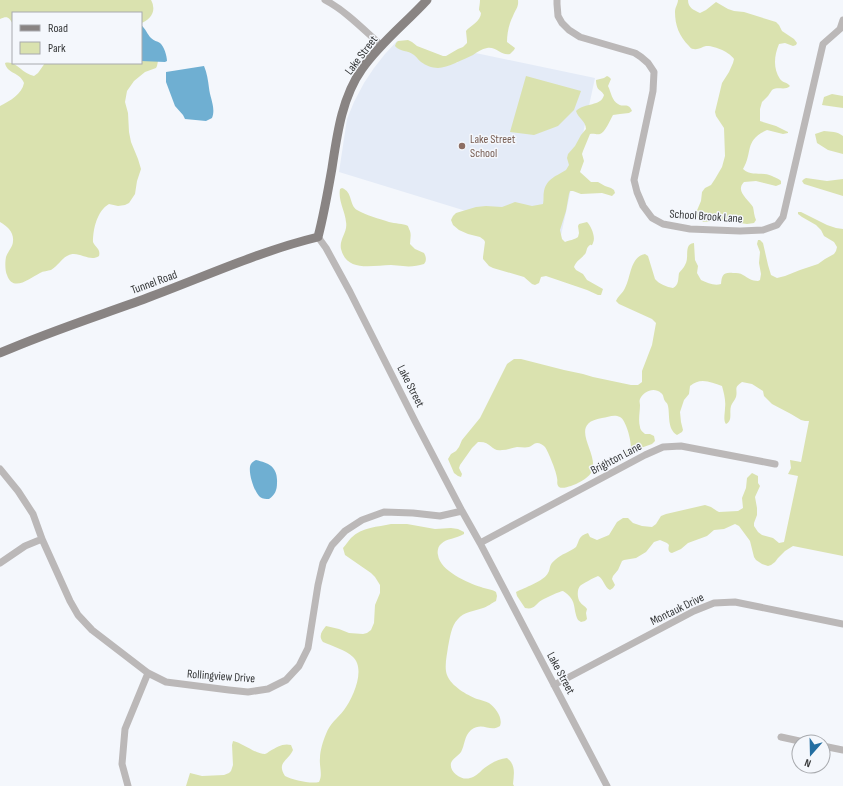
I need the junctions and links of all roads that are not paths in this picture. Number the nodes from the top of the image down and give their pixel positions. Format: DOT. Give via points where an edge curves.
graph roads {
  1 [pos="325,0"];
  2 [pos="427,0"];
  3 [pos="557,0"];
  4 [pos="843,20"];
  5 [pos="382,46"];
  6 [pos="318,237"];
  7 [pos="0,354"];
  8 [pos="775,464"];
  9 [pos="0,468"];
  10 [pos="462,511"];
  11 [pos="42,539"];
  12 [pos="480,543"];
  13 [pos="0,563"];
  14 [pos="843,624"];
  15 [pos="148,673"];
  16 [pos="554,685"];
  17 [pos="781,737"];
  18 [pos="791,739"];
  19 [pos="831,748"];
  20 [pos="843,750"];
  21 [pos="128,786"];
  22 [pos="607,786"];
  1 -- 5 [label="street" via="346,14"];
  2 -- 5 [label="main road, Lake Street"];
  3 -- 4 [label="street, School Brook Lane" via="558,16 569,30 580,37 634,53 648,63 654,72 653,91 634,180 643,206 652,218 663,224 690,228 763,230 777,225 783,217 823,44 840,28"];
  5 -- 6 [label="main road, Lake Street" via="362,69 346,103 337,136"];
  6 -- 7 [label="main road, Tunnel Road" via="250,259 25,342"];
  6 -- 10 [label="street, Lake Street" via="350,292"];
  8 -- 12 [label="street, Brighton Lane" via="681,446 663,447"];
  9 -- 11 [label="street, Rollingview Drive" via="33,514"];
  10 -- 12 [label="street, Lake Street"];
  10 -- 15 [label="street, Rollingview Drive" via="440,516 384,512 362,520 345,531 332,545 323,563 308,648 299,666 286,680 268,689 248,692 166,682"];
  11 -- 13 [label="street" via="25,546"];
  11 -- 15 [label="street, Rollingview Drive" via="78,615 92,630"];
  12 -- 16 [label="street, Lake Street"];
  14 -- 16 [label="street, Montauk Drive" via="735,602 714,603 694,611"];
  15 -- 21 [label="street" via="125,729 122,764"];
  16 -- 22 [label="street, Lake Street"];
  17 -- 18 [label="street"];
  19 -- 20 [label="street"];
}
